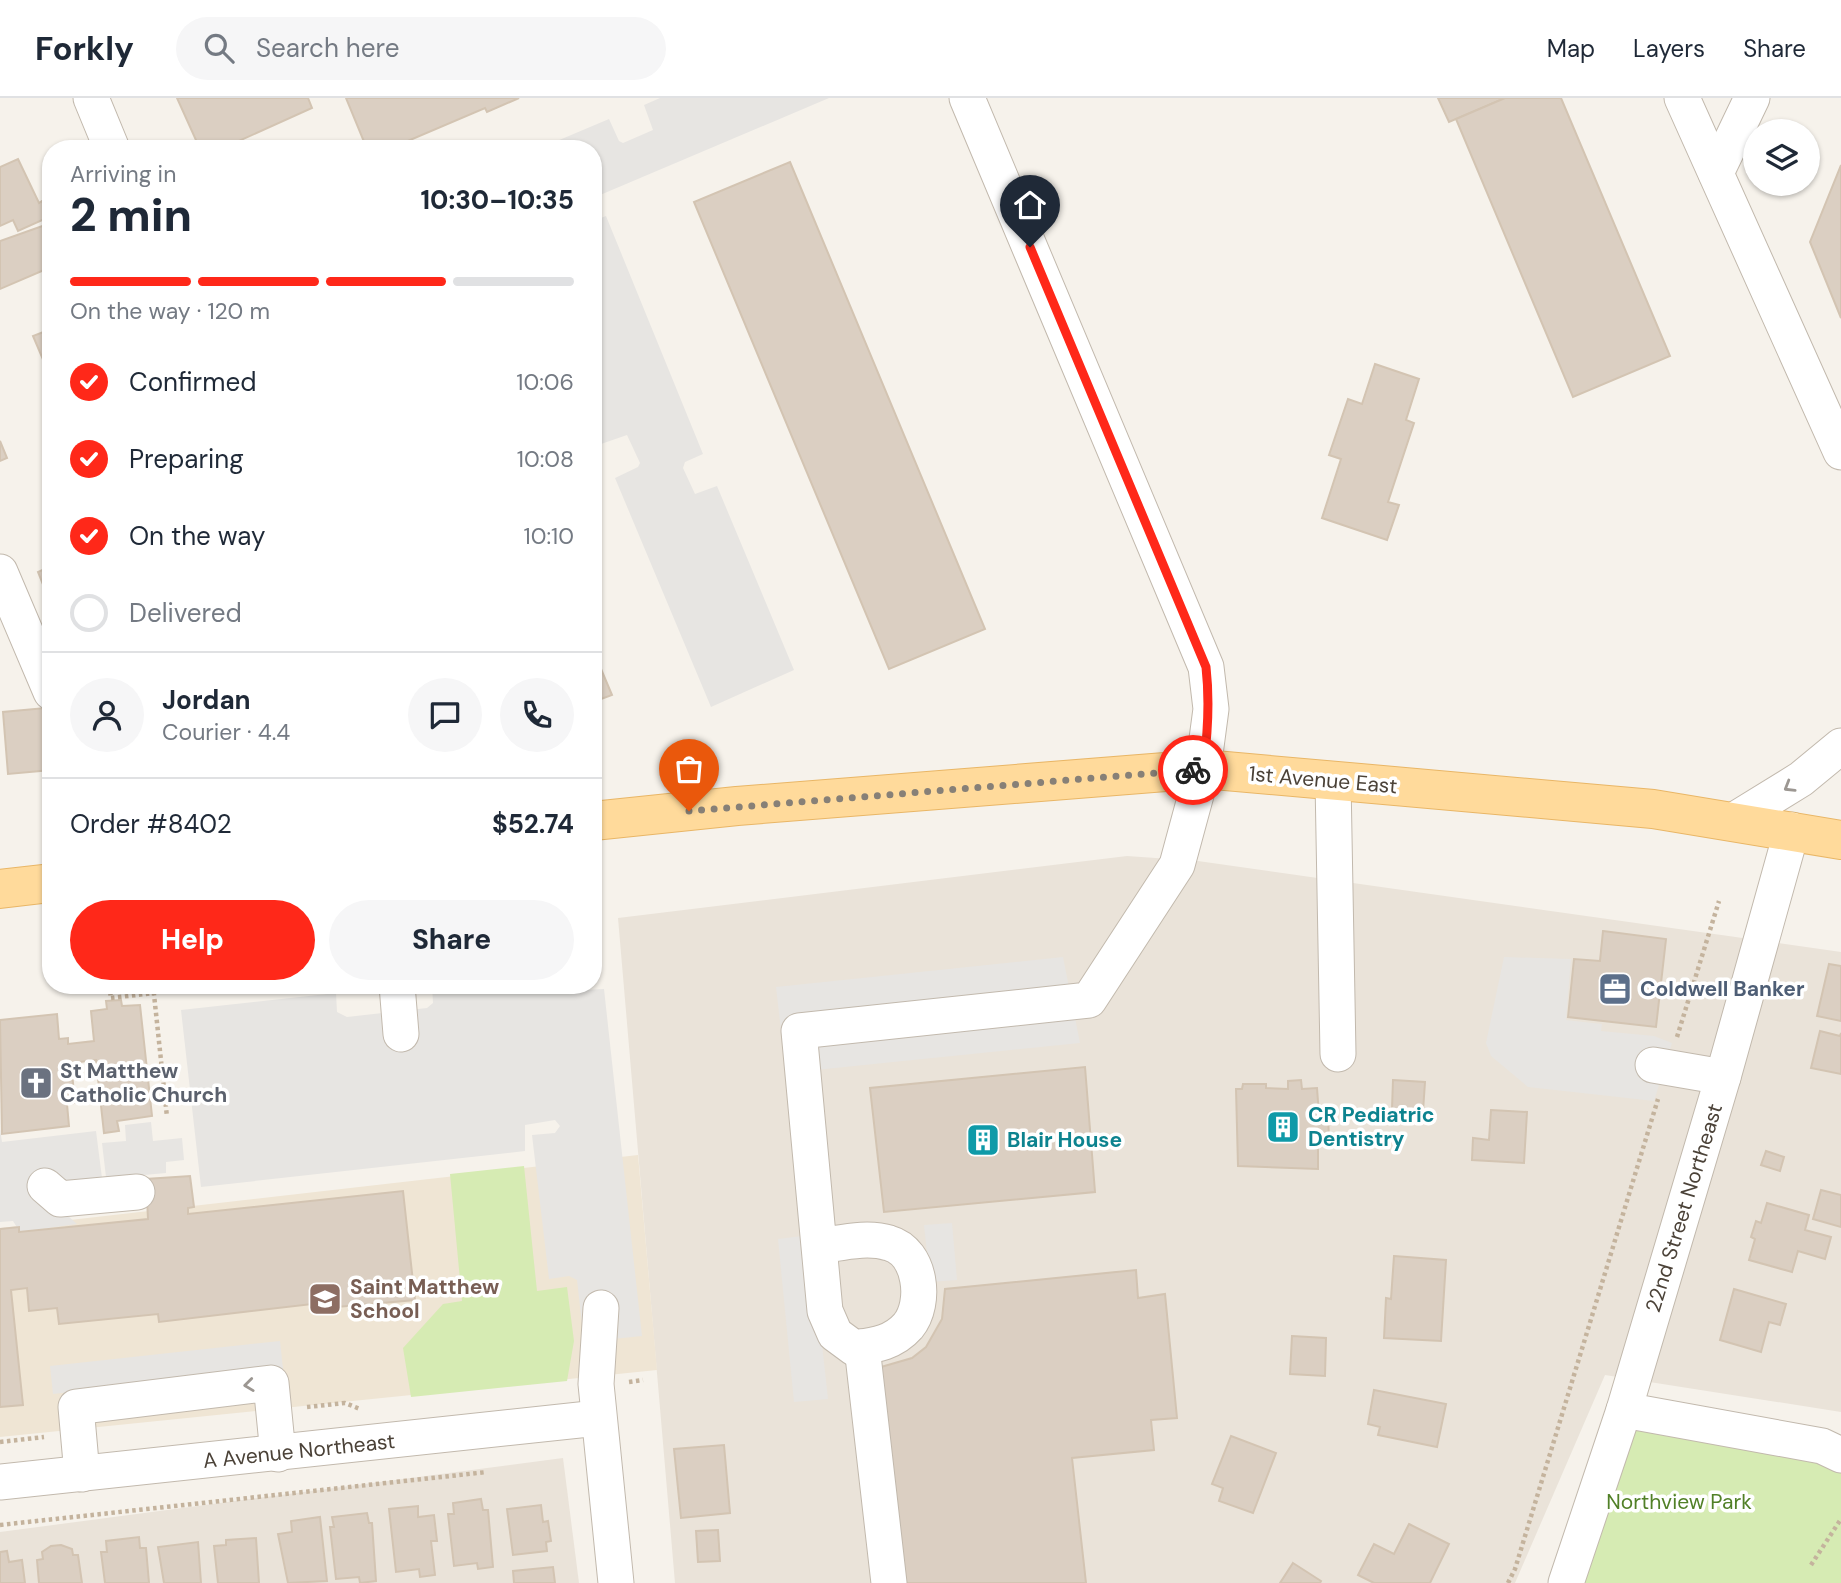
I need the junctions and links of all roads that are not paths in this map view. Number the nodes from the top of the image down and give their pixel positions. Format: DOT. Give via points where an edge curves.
graph roads {
  1 [pos="91,98"];
  2 [pos="967,98"];
  3 [pos="1682,98"];
  4 [pos="1752,98"];
  5 [pos="108,140"];
  6 [pos="1716,173"];
  7 [pos="1841,452"];
  8 [pos="0,572"];
  9 [pos="42,671"];
  10 [pos="1841,746"];
  11 [pos="1203,769"];
  12 [pos="1333,781"];
  13 [pos="602,820"];
  14 [pos="1733,821"];
  15 [pos="1792,830"];
  16 [pos="1841,840"];
  17 [pos="42,884"];
  18 [pos="0,889"];
  19 [pos="398,994"];
  20 [pos="401,1034"];
  21 [pos="1338,1055"];
  22 [pos="1661,1066"];
  23 [pos="1723,1077"];
  24 [pos="45,1186"];
  25 [pos="137,1192"];
  26 [pos="819,1246"];
  27 [pos="601,1308"];
  28 [pos="862,1347"];
  29 [pos="597,1401"];
  30 [pos="1624,1410"];
  31 [pos="278,1454"];
  32 [pos="1841,1455"];
  33 [pos="82,1474"];
  34 [pos="0,1482"];
  35 [pos="616,1583"];
  36 [pos="889,1583"];
  37 [pos="1566,1583"];
  1 -- 5 [label="street"];
  2 -- 11 [label="street" via="1206,667 1211,709"];
  3 -- 6 [label="street"];
  4 -- 6 [label="street"];
  6 -- 7 [label="street"];
  8 -- 9 [label="street"];
  10 -- 14 [label="street, one-way" via="1801,779"];
  11 -- 12 [label="main road, 1st Avenue East"];
  11 -- 13 [label="main road, 1st Avenue East"];
  11 -- 26 [label="street" via="1177,865 1089,1000 799,1031"];
  12 -- 14 [label="main road, 1st Avenue East" via="1653,808"];
  12 -- 21 [label="street"];
  14 -- 15 [label="main road, 1st Avenue East"];
  15 -- 16 [label="main road, 1st Avenue East"];
  15 -- 23 [label="street, 22nd Street Northeast"];
  17 -- 18 [label="main road"];
  19 -- 20 [label="street"];
  22 -- 23 [label="street"];
  23 -- 30 [label="street, 22nd Street Northeast"];
  24 -- 25 [label="street" via="60,1199"];
  26 -- 28 [label="street" via="830,1323 835,1334 854,1348"];
  26 -- 28 [label="street" via="863,1240 891,1243 914,1263 920,1294 909,1325 883,1345"];
  27 -- 29 [label="street"];
  28 -- 36 [label="street"];
  29 -- 31 [label="street, A Avenue Northeast"];
  29 -- 35 [label="street"];
  30 -- 32 [label="street" via="1822,1446"];
  30 -- 37 [label="street, 22nd Street Northeast"];
  31 -- 33 [label="street, A Avenue Northeast"];
  31 -- 33 [label="street, one-way" via="271,1383 76,1407"];
  33 -- 34 [label="street, A Avenue Northeast"];
}
